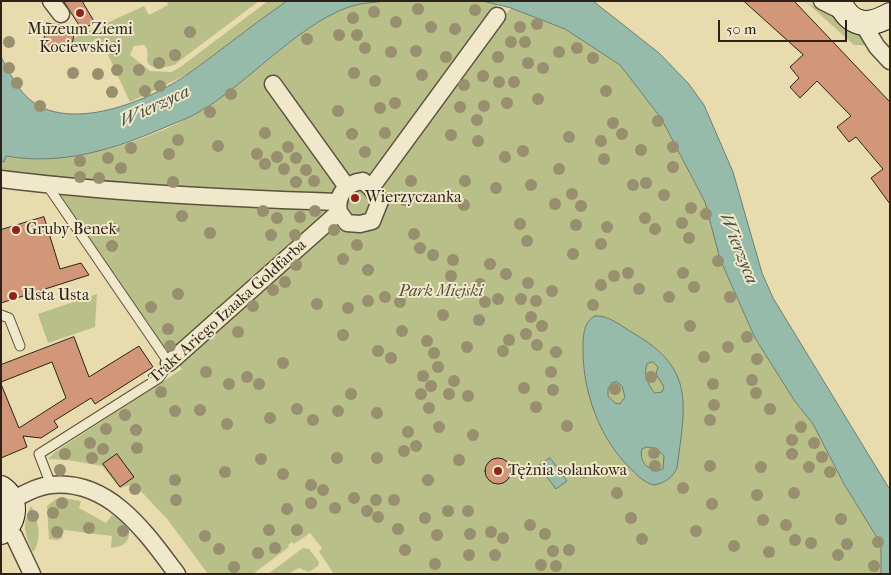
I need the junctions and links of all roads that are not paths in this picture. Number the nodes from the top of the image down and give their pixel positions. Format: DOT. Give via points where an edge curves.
graph roads {
  1 [pos="822,1"];
  2 [pos="849,12"];
  3 [pos="890,15"];
  4 [pos="497,16"];
  5 [pos="890,61"];
  6 [pos="273,84"];
  7 [pos="1,179"];
  8 [pos="47,186"];
  9 [pos="347,187"];
  10 [pos="371,188"];
  11 [pos="338,208"];
  12 [pos="1,315"];
  13 [pos="20,346"];
  14 [pos="169,363"];
  15 [pos="51,485"];
  16 [pos="7,494"];
  17 [pos="4,530"];
  18 [pos="32,574"];
  19 [pos="177,574"];
  1 -- 2 [label="street"];
  2 -- 3 [label="street" via="878,22"];
  2 -- 5 [label="street"];
  4 -- 10 [label="street"];
  6 -- 9 [label="street"];
  7 -- 8 [label="street"];
  8 -- 11 [label="street"];
  8 -- 14 [label="lane"];
  9 -- 10 [label="street" via="363,181"];
  9 -- 11 [label="street, Trakt Ariego Izaaka Goldfarba" via="340,194"];
  10 -- 11 [label="street" via="380,200 372,221 360,224 347,222"];
  11 -- 14 [label="street, Trakt Ariego Izaaka Goldfarba"];
  12 -- 13 [label="lane" via="9,318"];
  14 -- 15 [label="lane, Trakt Ariego Izaaka Goldfarba" via="158,378 39,454"];
  15 -- 16 [label="street"];
  15 -- 19 [label="street" via="80,487 102,495 123,509"];
  16 -- 17 [label="street" via="14,510 12,520"];
  17 -- 18 [label="street" via="14,536"];
}
